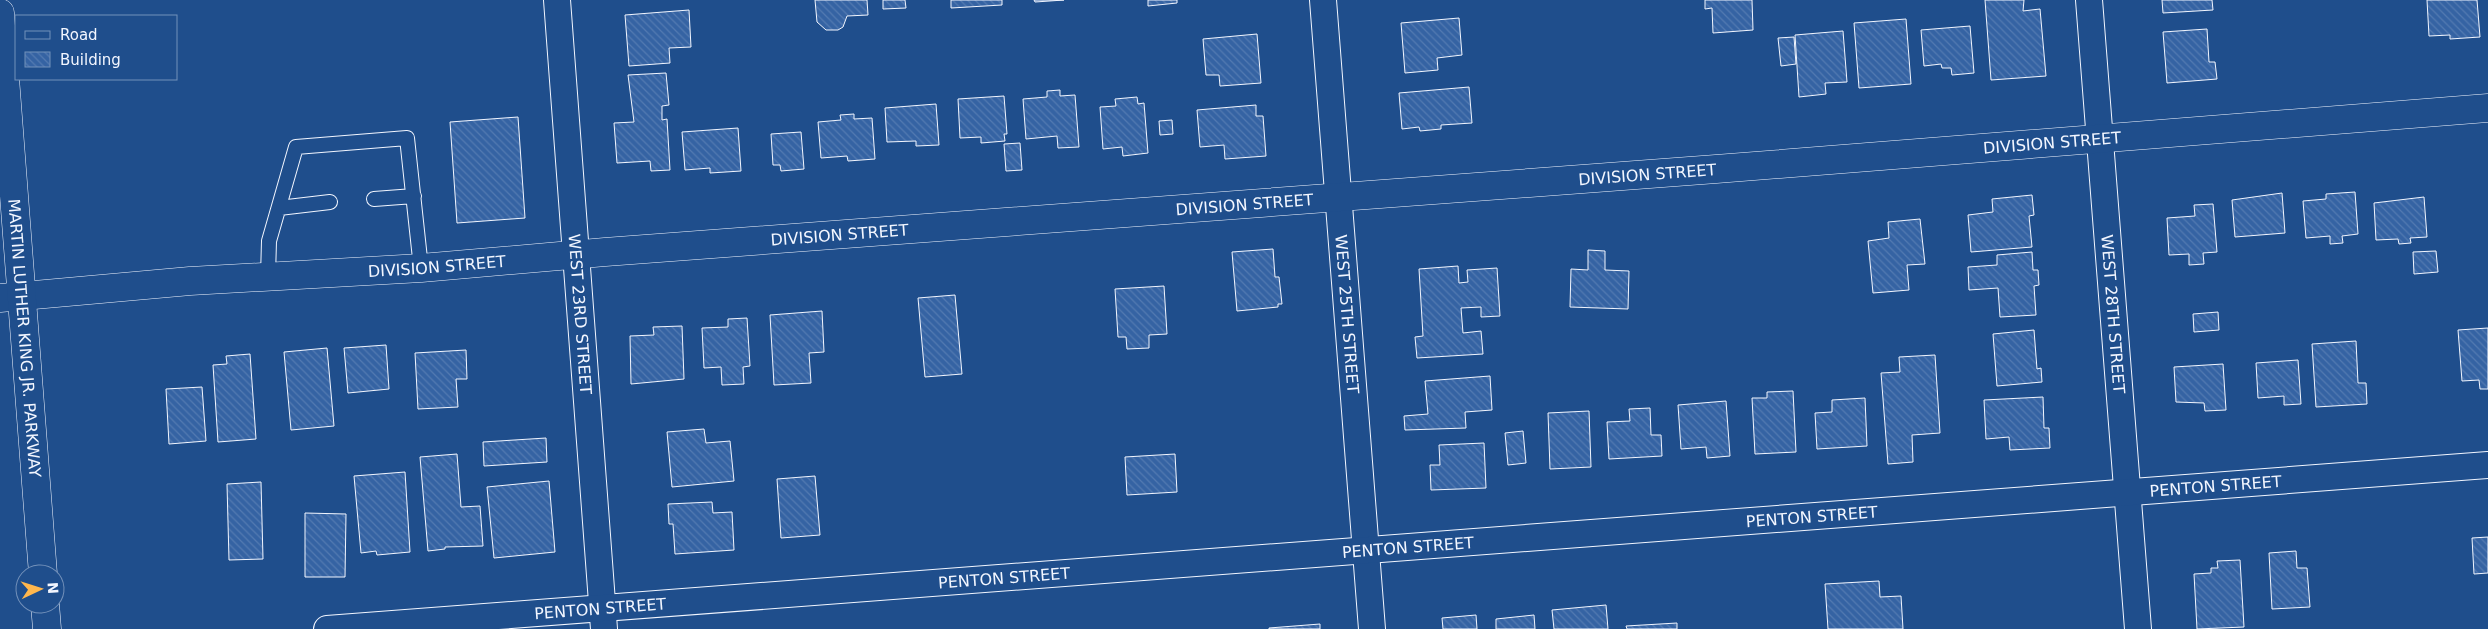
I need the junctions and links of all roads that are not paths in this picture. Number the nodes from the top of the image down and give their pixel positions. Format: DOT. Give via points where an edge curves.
graph roads {
  1 [pos="557,0"];
  2 [pos="1323,0"];
  3 [pos="2089,0"];
  4 [pos="0,12"];
  5 [pos="2488,108"];
  6 [pos="2099,138"];
  7 [pos="414,196"];
  8 [pos="1339,197"];
  9 [pos="374,199"];
  10 [pos="330,202"];
  11 [pos="279,208"];
  12 [pos="575,254"];
  13 [pos="421,268"];
  14 [pos="268,276"];
  15 [pos="11,297"];
  16 [pos="2488,465"];
  17 [pos="2127,491"];
  18 [pos="1366,549"];
  19 [pos="42,564"];
  20 [pos="46,614"];
  21 [pos="604,618"];
  22 [pos="47,629"];
  23 [pos="327,629"];
  24 [pos="1372,629"];
  25 [pos="2138,629"];
  1 -- 12 [label="street, WEST 23RD STREET"];
  2 -- 8 [label="street, WEST 25TH STREET"];
  3 -- 6 [label="street, WEST 28TH STREET"];
  4 -- 15 [label="main road, MARTIN LUTHER KING JR. PARKWAY"];
  5 -- 6 [label="main road, DIVISION STREET"];
  6 -- 8 [label="main road, DIVISION STREET"];
  6 -- 17 [label="street, WEST 28TH STREET"];
  7 -- 9 [label="lane"];
  7 -- 11 [label="lane" via="407,138 296,147"];
  7 -- 13 [label="lane"];
  8 -- 12 [label="main road, DIVISION STREET"];
  8 -- 18 [label="street, WEST 25TH STREET"];
  10 -- 11 [label="lane"];
  11 -- 14 [label="lane" via="269,241"];
  12 -- 13 [label="main road, DIVISION STREET"];
  12 -- 21 [label="street, WEST 23RD STREET"];
  13 -- 14 [label="main road, DIVISION STREET"];
  14 -- 15 [label="main road, DIVISION STREET"];
  15 -- 19 [label="main road, MARTIN LUTHER KING JR. PARKWAY"];
  16 -- 17 [label="street, PENTON STREET"];
  17 -- 18 [label="street, PENTON STREET"];
  17 -- 25 [label="street, WEST 28TH STREET"];
  18 -- 21 [label="street, PENTON STREET"];
  18 -- 24 [label="street, WEST 25TH STREET"];
  20 -- 22 [label="main road"];
  21 -- 23 [label="street, PENTON STREET"];
}
